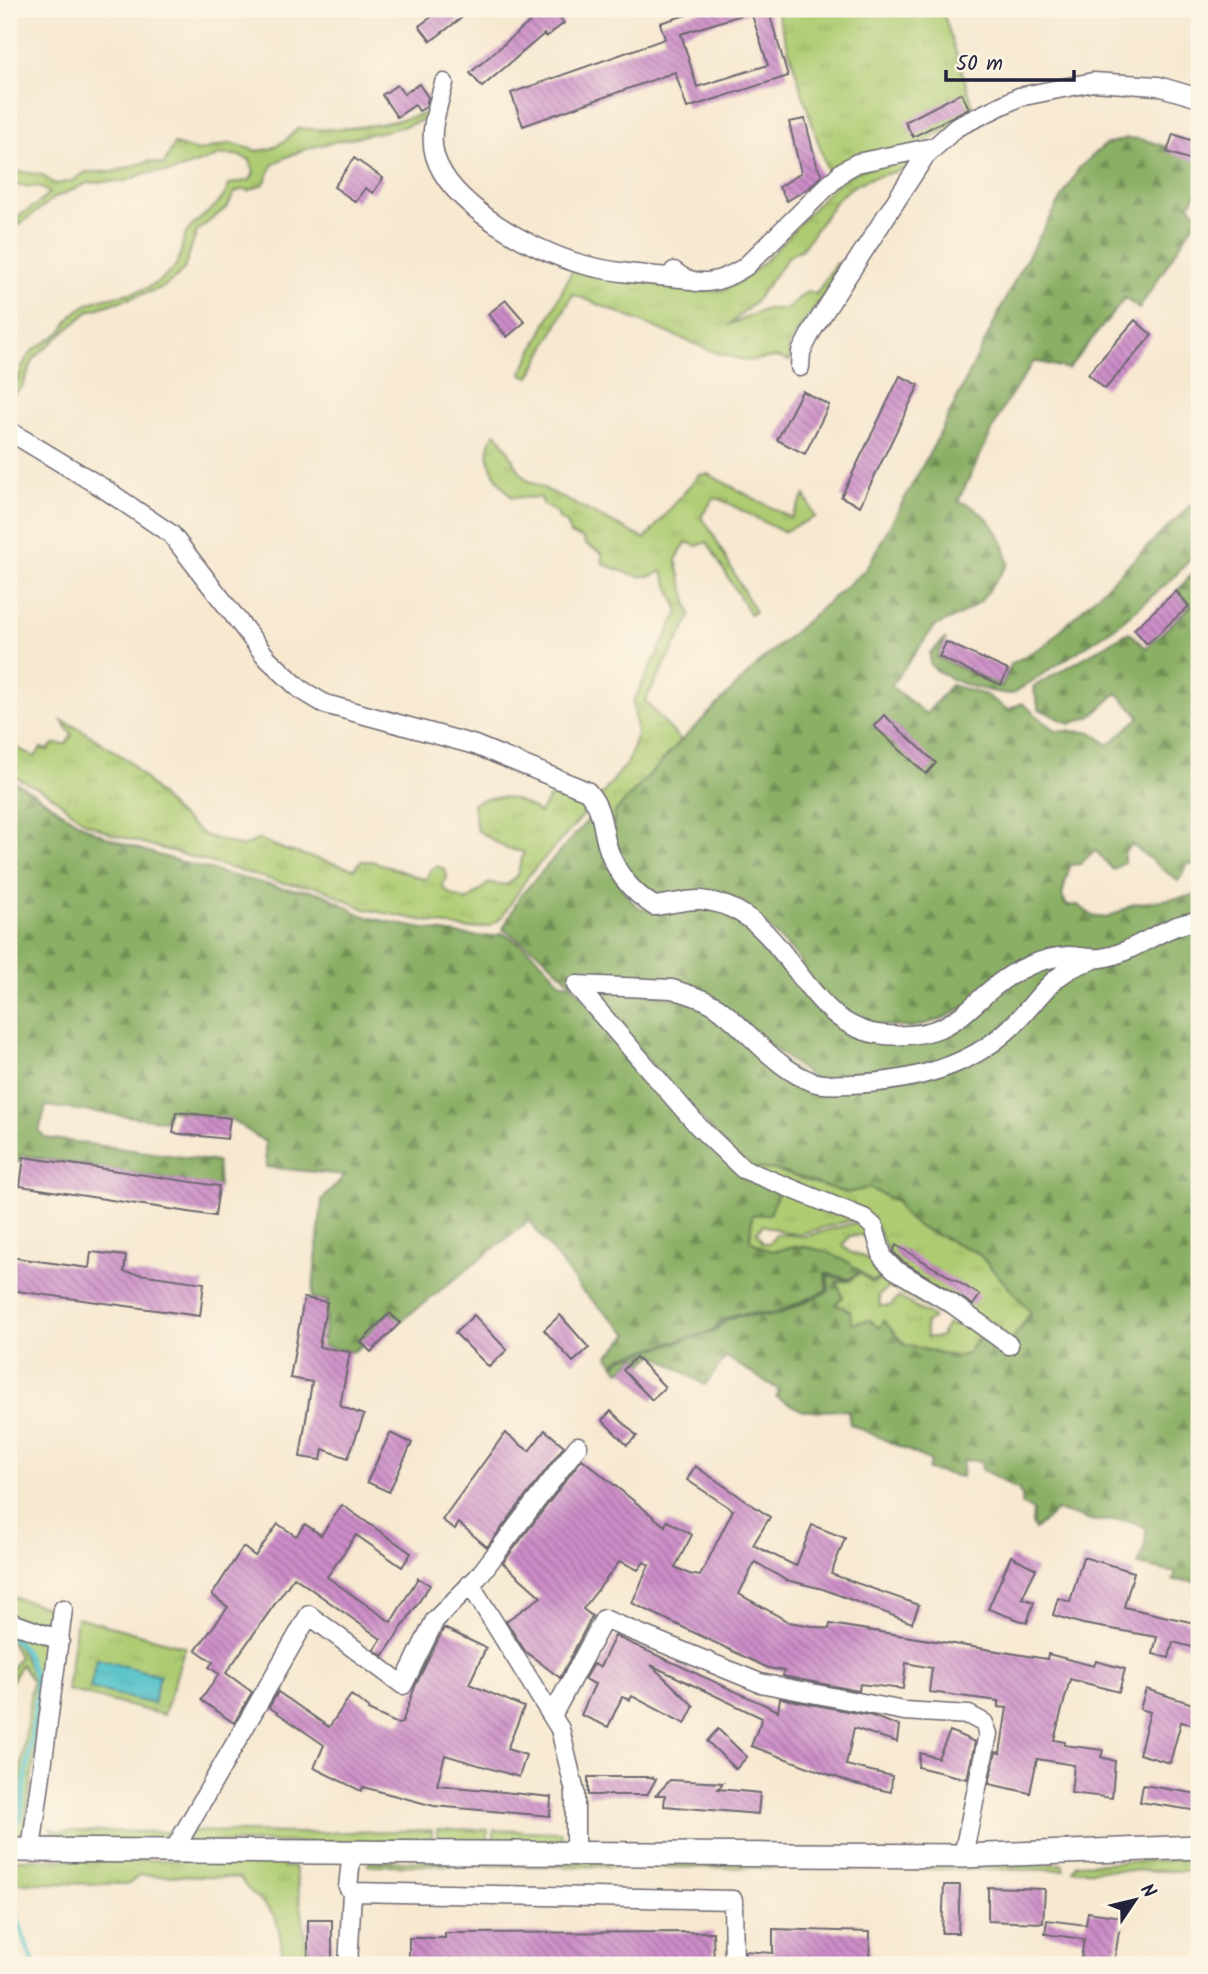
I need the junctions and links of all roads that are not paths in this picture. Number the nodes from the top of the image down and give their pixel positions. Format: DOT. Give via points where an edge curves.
graph roads {
  1 [pos="444,83"];
  2 [pos="1199,98"];
  3 [pos="934,147"];
  4 [pos="800,367"];
  5 [pos="9,431"];
  6 [pos="1199,921"];
  7 [pos="1099,958"];
  8 [pos="1009,1345"];
  9 [pos="578,1446"];
  10 [pos="470,1584"];
  11 [pos="63,1609"];
  12 [pos="9,1622"];
  13 [pos="60,1640"];
  14 [pos="553,1714"];
  15 [pos="1199,1847"];
  16 [pos="20,1850"];
  17 [pos="174,1850"];
  18 [pos="352,1851"];
  19 [pos="575,1852"];
  20 [pos="963,1856"];
  21 [pos="352,1892"];
  22 [pos="348,1965"];
  23 [pos="734,1965"];
  1 -- 3 [label="street" via="434,123 435,157 456,192 559,258 640,275 675,272 710,284 727,279 843,171 857,163"];
  2 -- 3 [label="street" via="1158,86 1093,82 1018,97 957,127"];
  3 -- 4 [label="street" via="906,182 813,329 801,352"];
  5 -- 7 [label="street" via="171,534 267,658 300,689 325,704 475,745 587,791 598,803 614,862 637,895 654,906 699,900 743,911 762,927 825,1005 860,1031 929,1032 953,1024 1027,967 1066,956"];
  6 -- 7 [label="street" via="1175,926"];
  7 -- 8 [label="street" via="1077,964 1050,981 1008,1030 986,1047 932,1073 856,1084 816,1083 799,1076 719,1009 692,996 672,989 576,985 691,1118 743,1170 864,1218 874,1227 883,1258 894,1269"];
  9 -- 10 [label="street"];
  10 -- 14 [label="street"];
  10 -- 17 [label="street" via="435,1620 402,1685 309,1615"];
  11 -- 13 [label="street"];
  12 -- 13 [label="street"];
  13 -- 16 [label="street"];
  14 -- 19 [label="street" via="575,1792"];
  14 -- 20 [label="street" via="604,1619 760,1684 904,1711 969,1715 984,1723 988,1734"];
  15 -- 20 [label="main road"];
  16 -- 17 [label="main road"];
  17 -- 18 [label="main road"];
  18 -- 19 [label="main road"];
  18 -- 21 [label="street" via="348,1887"];
  19 -- 20 [label="main road"];
  21 -- 22 [label="street"];
  21 -- 23 [label="street" via="733,1900"];
}
